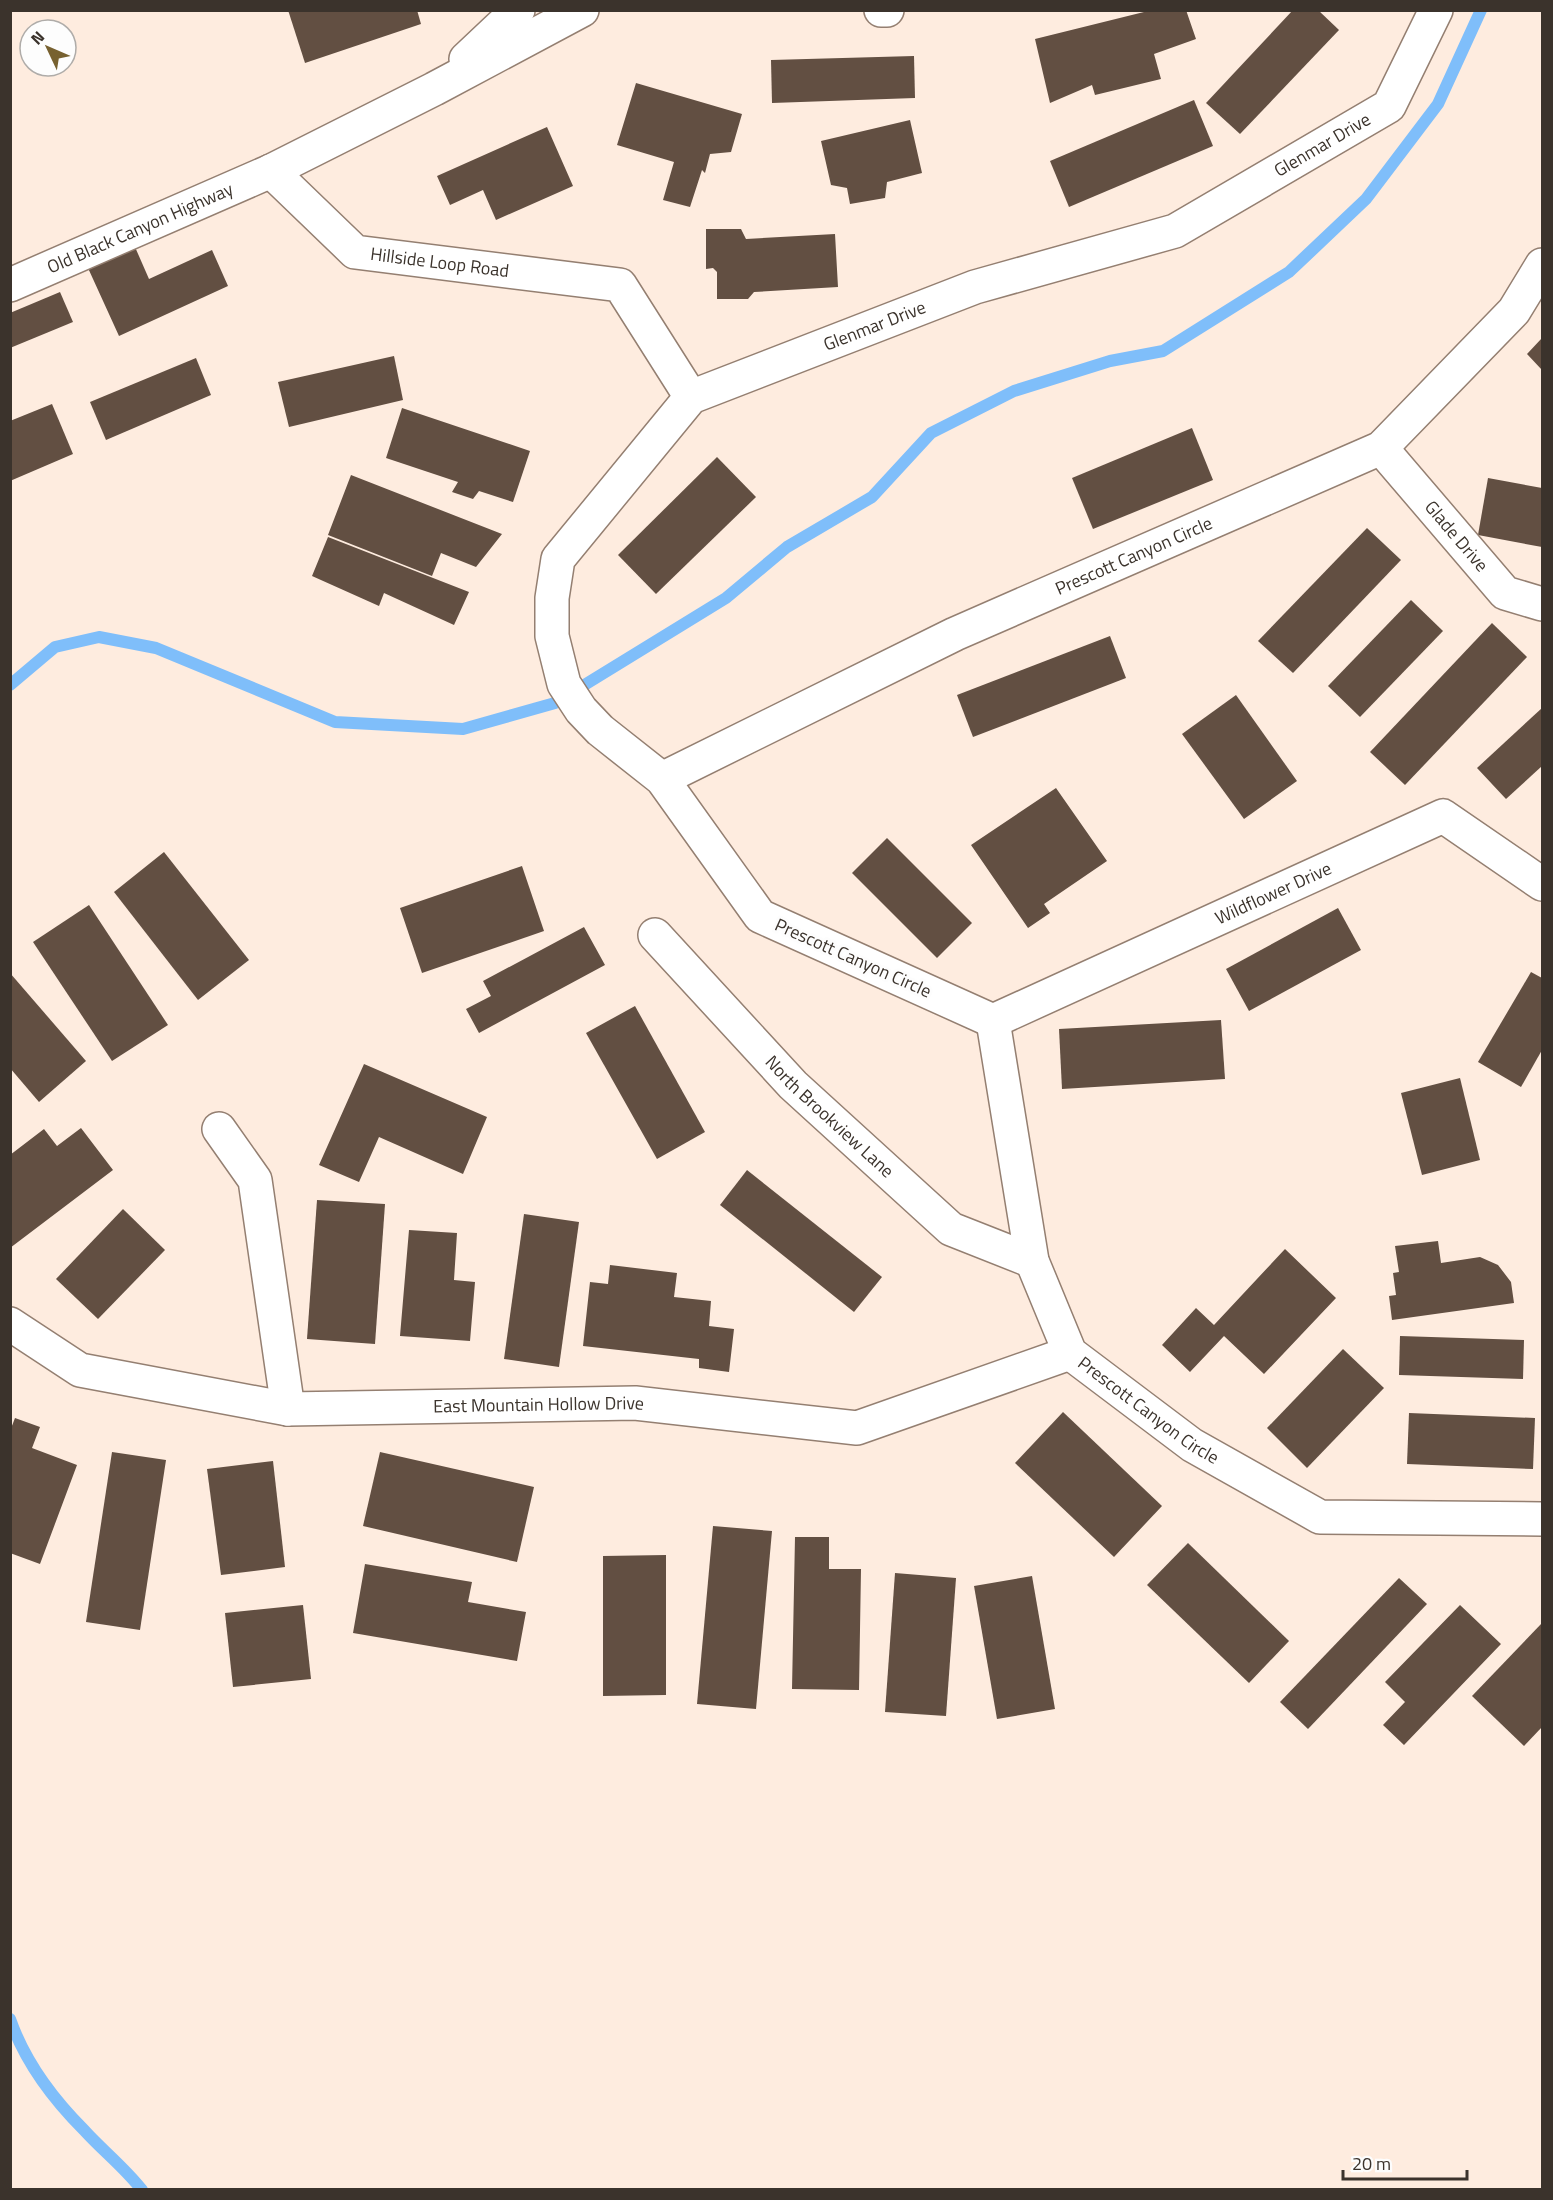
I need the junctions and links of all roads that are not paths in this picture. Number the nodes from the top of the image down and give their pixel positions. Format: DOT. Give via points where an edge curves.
graph roads {
  1 [pos="518,10"];
  2 [pos="582,10"];
  3 [pos="881,10"];
  4 [pos="887,10"];
  5 [pos="1436,10"];
  6 [pos="434,89"];
  7 [pos="271,171"];
  8 [pos="1542,265"];
  9 [pos="10,285"];
  10 [pos="691,397"];
  11 [pos="1381,448"];
  12 [pos="1542,604"];
  13 [pos="662,779"];
  14 [pos="1542,884"];
  15 [pos="655,935"];
  16 [pos="993,1021"];
  17 [pos="219,1129"];
  18 [pos="1032,1262"];
  19 [pos="10,1324"];
  20 [pos="1070,1353"];
  21 [pos="288,1409"];
  22 [pos="1542,1519"];
  1 -- 6 [label="street"];
  2 -- 6 [label="street"];
  3 -- 4 [label="street"];
  5 -- 10 [label="street, Glenmar Drive" via="1389,106 1174,231 975,287"];
  6 -- 7 [label="street"];
  7 -- 9 [label="street, Old Black Canyon Highway"];
  7 -- 10 [label="street, Hillside Loop Road" via="355,252 620,285"];
  8 -- 11 [label="street, Prescott Canyon Circle" via="1514,311"];
  10 -- 13 [label="street, Glenmar Drive" via="558,559 552,598 552,636 564,684 581,710 612,741"];
  11 -- 12 [label="street, Glade Drive" via="1505,593"];
  11 -- 13 [label="street, Prescott Canyon Circle" via="955,634"];
  13 -- 16 [label="street, Prescott Canyon Circle" via="760,916"];
  14 -- 16 [label="street, Wildflower Drive" via="1443,816"];
  15 -- 18 [label="street, North Brookview Lane" via="793,1084 951,1229"];
  16 -- 18 [label="street, Prescott Canyon Circle"];
  17 -- 21 [label="street" via="255,1180"];
  18 -- 20 [label="street, Prescott Canyon Circle"];
  19 -- 21 [label="street, East Mountain Hollow Drive" via="80,1370"];
  20 -- 21 [label="street, East Mountain Hollow Drive" via="857,1428 635,1403"];
  20 -- 22 [label="street, Prescott Canyon Circle" via="1192,1445 1320,1517"];
}
